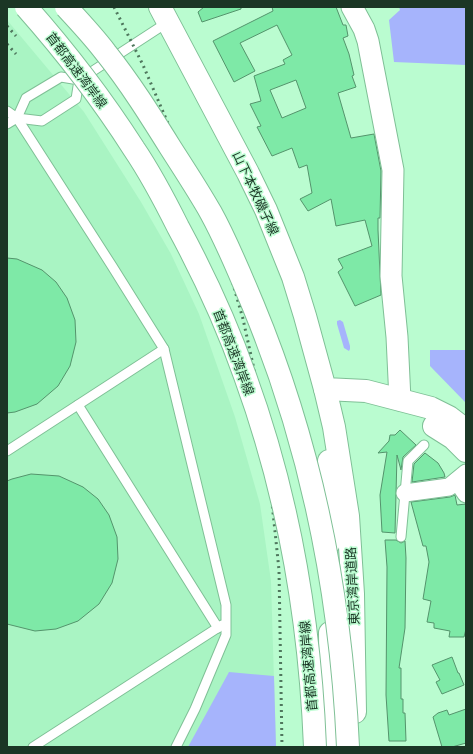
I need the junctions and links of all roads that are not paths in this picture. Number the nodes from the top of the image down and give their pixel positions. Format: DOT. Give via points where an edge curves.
graph roads {
  1 [pos="26,7"];
  2 [pos="66,7"];
  3 [pos="352,7"];
  4 [pos="164,14"];
  5 [pos="79,80"];
  6 [pos="7,111"];
  7 [pos="17,118"];
  8 [pos="7,124"];
  9 [pos="164,349"];
  10 [pos="325,389"];
  11 [pos="400,400"];
  12 [pos="78,405"];
  13 [pos="334,427"];
  14 [pos="466,430"];
  15 [pos="424,445"];
  16 [pos="7,451"];
  17 [pos="466,451"];
  18 [pos="463,483"];
  19 [pos="405,493"];
  20 [pos="401,537"];
  21 [pos="226,622"];
  22 [pos="218,628"];
  23 [pos="33,747"];
  24 [pos="176,747"];
  25 [pos="315,747"];
  26 [pos="331,747"];
  27 [pos="348,747"];
  28 [pos="356,747"];
  1 -- 25 [label="main road, 首都高速湾岸線, bridge" via="97,96 134,149 162,196 213,296 245,375 276,477 289,534 303,610"];
  2 -- 27 [label="main road, bridge" via="136,93 189,176 235,261 266,336 309,472 329,564 341,646"];
  3 -- 11 [label="street" via="368,41 393,170 391,276"];
  4 -- 5 [label="lane"];
  4 -- 10 [label="main road, 山下本牧磯子線" via="266,210 299,296"];
  5 -- 7 [label="lane" via="61,77 26,98"];
  5 -- 7 [label="lane" via="76,99 42,121"];
  6 -- 7 [label="lane"];
  7 -- 8 [label="lane"];
  7 -- 9 [label="lane"];
  9 -- 12 [label="lane"];
  9 -- 21 [label="lane" via="226,605"];
  10 -- 11 [label="main road" via="366,391"];
  10 -- 13 [label="main road, 東京湾岸道路"];
  11 -- 14 [label="main road" via="431,408"];
  11 -- 17 [label="main road" via="453,438"];
  12 -- 16 [label="lane"];
  12 -- 22 [label="lane"];
  13 -- 26 [label="main road, 東京湾岸道路" via="328,462"];
  13 -- 28 [label="main road, 東京湾岸道路" via="348,516 353,594"];
  15 -- 19 [label="lane" via="408,461"];
  18 -- 19 [label="street"];
  19 -- 20 [label="lane"];
  21 -- 22 [label="lane"];
  21 -- 24 [label="lane" via="226,635"];
  22 -- 23 [label="lane"];
}
